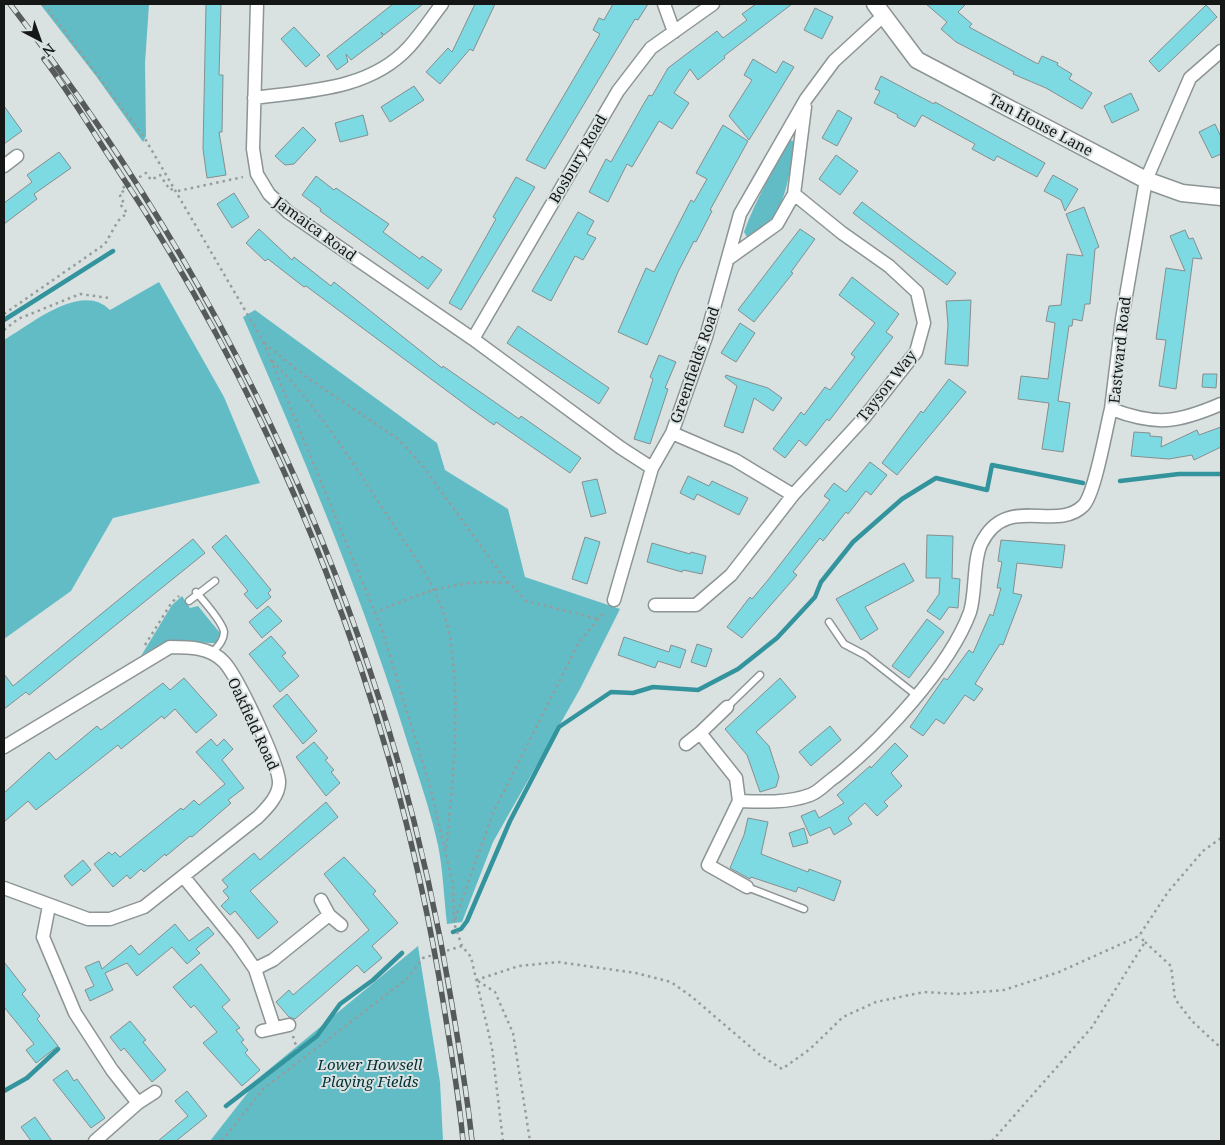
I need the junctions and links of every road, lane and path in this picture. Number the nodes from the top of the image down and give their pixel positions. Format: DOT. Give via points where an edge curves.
graph roads {
  1 [pos="44,4"];
  2 [pos="257,4"];
  3 [pos="442,4"];
  4 [pos="664,4"];
  5 [pos="713,4"];
  6 [pos="879,10"];
  7 [pos="674,32"];
  8 [pos="1221,51"];
  9 [pos="254,98"];
  10 [pos="806,99"];
  11 [pos="17,156"];
  12 [pos="4,166"];
  13 [pos="257,174"];
  14 [pos="1146,180"];
  15 [pos="176,190"];
  16 [pos="794,194"];
  17 [pos="1221,197"];
  18 [pos="728,259"];
  19 [pos="109,298"];
  20 [pos="4,314"];
  21 [pos="4,330"];
  22 [pos="473,339"];
  23 [pos="263,341"];
  24 [pos="270,359"];
  25 [pos="1221,404"];
  26 [pos="1111,408"];
  27 [pos="672,433"];
  28 [pos="652,468"];
  29 [pos="794,495"];
  30 [pos="215,581"];
  31 [pos="510,583"];
  32 [pos="435,589"];
  33 [pos="197,593"];
  34 [pos="614,600"];
  35 [pos="188,601"];
  36 [pos="655,605"];
  37 [pos="374,612"];
  38 [pos="598,619"];
  39 [pos="829,622"];
  40 [pos="143,647"];
  41 [pos="212,653"];
  42 [pos="760,675"];
  43 [pos="916,695"];
  44 [pos="727,707"];
  45 [pos="700,732"];
  46 [pos="686,744"];
  47 [pos="4,747"];
  48 [pos="739,801"];
  49 [pos="1221,838"];
  50 [pos="446,853"];
  51 [pos="183,876"];
  52 [pos="747,887"];
  53 [pos="4,888"];
  54 [pos="321,900"];
  55 [pos="49,906"];
  56 [pos="804,909"];
  57 [pos="329,915"];
  58 [pos="454,922"];
  59 [pos="341,925"];
  60 [pos="1139,936"];
  61 [pos="1145,942"];
  62 [pos="462,946"];
  63 [pos="255,969"];
  64 [pos="476,980"];
  65 [pos="289,1025"];
  66 [pos="274,1027"];
  67 [pos="262,1032"];
  68 [pos="1221,1048"];
  69 [pos="155,1092"];
  70 [pos="138,1102"];
  71 [pos="95,1141"];
  72 [pos="222,1141"];
  73 [pos="502,1141"];
  74 [pos="530,1141"];
  75 [pos="992,1141"];
  1 -- 15 [label="path" via="144,137"];
  2 -- 9 [label="street, Jamaica Road"];
  3 -- 9 [label="street" via="408,48 378,72 338,86"];
  4 -- 7 [label="street"];
  5 -- 7 [label="street, Bosbury Road"];
  6 -- 10 [label="street, Greenfields Road"];
  6 -- 14 [label="street, Tan House Lane" via="917,60"];
  7 -- 22 [label="street, Bosbury Road" via="651,48 618,91"];
  8 -- 14 [label="street, Eastward Road" via="1190,78"];
  9 -- 13 [label="street, Jamaica Road" via="252,130"];
  10 -- 16 [label="street, Greenfields Road"];
  10 -- 18 [label="street, Greenfields Road" via="740,214"];
  11 -- 12 [label="street"];
  13 -- 15 [label="path"];
  13 -- 22 [label="street, Jamaica Road" via="269,194 288,212"];
  14 -- 17 [label="street, Tan House Lane" via="1182,193"];
  14 -- 26 [label="street, Eastward Road" via="1122,318"];
  15 -- 20 [label="path" via="170,190 160,174 151,180 146,173 125,186 121,189 124,193 120,196 123,201 120,204 127,213 118,221 105,244"];
  15 -- 23 [label="path"];
  16 -- 18 [label="street, Greenfields Road" via="777,224"];
  16 -- 29 [label="street, Tayson Way" via="889,266 917,292 924,323 916,352 863,419"];
  18 -- 27 [label="street, Greenfields Road" via="706,337"];
  19 -- 21 [label="path" via="80,294 18,319"];
  22 -- 28 [label="street"];
  23 -- 24 [label="path"];
  23 -- 31 [label="path" via="305,376 398,439 423,466"];
  24 -- 32 [label="path" via="296,384 346,452"];
  24 -- 37 [label="path"];
  25 -- 26 [label="street, Eastward Road" via="1201,412 1151,421"];
  26 -- 43 [label="street" via="1091,493 1084,506 1069,515 1016,515 997,523 980,545 970,610 962,630 933,676"];
  27 -- 28 [label="street, Greenfields Road"];
  27 -- 29 [label="street" via="735,460"];
  28 -- 34 [label="street, Greenfields Road"];
  29 -- 36 [label="street, Tayson Way" via="732,574 696,606"];
  30 -- 33 [label="lane"];
  31 -- 32 [label="path" via="478,581"];
  31 -- 38 [label="path" via="526,601"];
  32 -- 37 [label="path"];
  32 -- 50 [label="path" via="450,637 455,712"];
  33 -- 35 [label="lane"];
  33 -- 40 [label="path" via="186,591 172,602"];
  33 -- 41 [label="lane" via="224,632"];
  34 -- 38 [label="path"];
  37 -- 50 [label="path" via="432,790"];
  38 -- 58 [label="path" via="578,644 493,813"];
  39 -- 43 [label="lane" via="844,644 866,655"];
  41 -- 47 [label="street" via="194,647 170,647"];
  41 -- 51 [label="street, Oakfield Road" via="224,662 238,685 271,755 279,782 270,805 258,817"];
  42 -- 44 [label="lane"];
  43 -- 48 [label="street" via="890,727 854,762 812,795 771,803"];
  44 -- 45 [label="street"];
  45 -- 46 [label="street"];
  45 -- 48 [label="street" via="736,778"];
  48 -- 52 [label="street" via="708,865"];
  49 -- 60 [label="path" via="1203,852 1168,892"];
  50 -- 58 [label="path" via="453,886"];
  51 -- 55 [label="street, Oakfield Road" via="144,907 110,919 88,919"];
  51 -- 63 [label="street"];
  52 -- 56 [label="lane"];
  53 -- 55 [label="street, Oakfield Road"];
  54 -- 57 [label="street"];
  55 -- 70 [label="street" via="43,937 75,1013 112,1070"];
  57 -- 59 [label="street"];
  57 -- 63 [label="street" via="273,960"];
  58 -- 62 [label="path"];
  60 -- 61 [label="path"];
  60 -- 64 [label="path" via="1059,972 1004,990 957,994 924,992 876,1002 843,1017 810,1049 782,1069 760,1055 671,982 636,973 558,962 519,966"];
  61 -- 68 [label="path" via="1171,966 1175,999 1192,1021"];
  61 -- 75 [label="path" via="1092,1027"];
  62 -- 64 [label="path" via="471,957"];
  62 -- 72 [label="path" via="423,958 400,984 263,1089"];
  63 -- 66 [label="street"];
  64 -- 73 [label="path" via="492,1048"];
  64 -- 74 [label="path" via="495,992 513,1033"];
  65 -- 66 [label="street"];
  66 -- 67 [label="street"];
  69 -- 70 [label="street"];
  70 -- 71 [label="street"];
}
